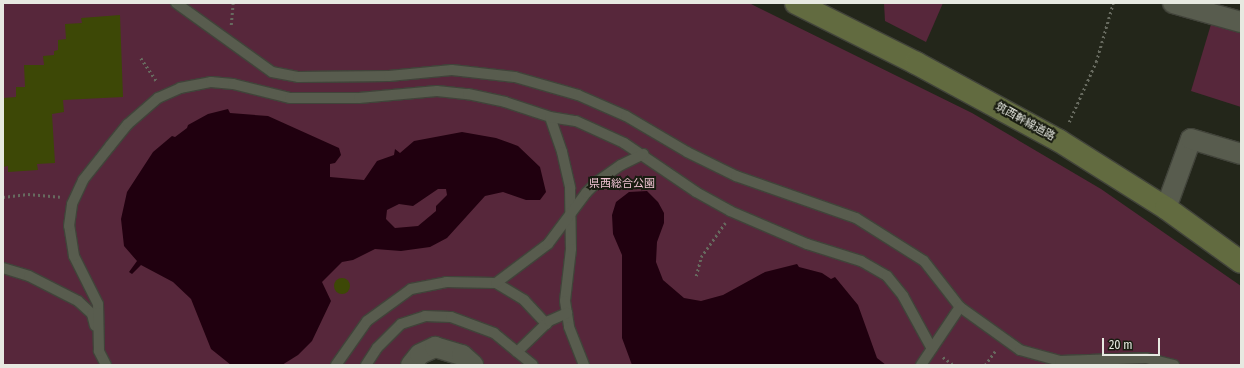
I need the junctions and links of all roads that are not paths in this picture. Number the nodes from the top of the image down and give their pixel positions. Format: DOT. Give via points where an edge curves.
graph roads {
  1 [pos="176,3"];
  2 [pos="796,3"];
  3 [pos="1173,3"];
  4 [pos="1241,22"];
  5 [pos="550,117"];
  6 [pos="644,154"];
  7 [pos="1241,154"];
  8 [pos="1166,208"];
  9 [pos="570,216"];
  10 [pos="1241,262"];
  11 [pos="3,268"];
  12 [pos="496,283"];
  13 [pos="960,307"];
  14 [pos="567,313"];
  15 [pos="546,324"];
  16 [pos="98,336"];
  17 [pos="932,349"];
  18 [pos="517,352"];
  19 [pos="106,365"];
  20 [pos="336,365"];
  21 [pos="366,365"];
  22 [pos="411,365"];
  23 [pos="473,365"];
  24 [pos="533,365"];
  25 [pos="584,365"];
  26 [pos="921,365"];
  27 [pos="1174,365"];
  1 -- 13 [label="lane" via="272,72 306,77 389,76 452,70 515,77 578,95 626,116 687,152 736,176 856,218 924,261"];
  2 -- 8 [label="street, 筑西幹線道路" via="916,62 1058,140"];
  3 -- 4 [label="street"];
  5 -- 6 [label="lane" via="576,121"];
  5 -- 9 [label="lane" via="562,152 570,188"];
  5 -- 16 [label="lane" via="505,102 437,91 359,98 290,98 233,84 211,82 180,88 165,94 128,124 83,180 75,197 69,226 70,234 74,256 98,304"];
  6 -- 9 [label="lane" via="621,165 598,181"];
  6 -- 17 [label="lane" via="696,192 733,212 807,244 861,261 887,276 903,296"];
  7 -- 8 [label="street" via="1192,139"];
  8 -- 10 [label="street, 筑西幹線道路"];
  9 -- 12 [label="lane" via="548,244"];
  9 -- 14 [label="lane" via="572,249 565,301"];
  11 -- 16 [label="lane" via="29,276 78,301 92,314"];
  12 -- 15 [label="lane" via="524,300"];
  12 -- 20 [label="lane" via="446,282 411,289 367,321"];
  13 -- 17 [label="lane"];
  13 -- 27 [label="lane" via="1026,352 1060,360 1146,358"];
  14 -- 15 [label="lane"];
  14 -- 25 [label="lane" via="569,326"];
  15 -- 18 [label="lane"];
  16 -- 19 [label="lane" via="99,351"];
  17 -- 26 [label="lane"];
  18 -- 21 [label="lane" via="494,333 451,317 425,316 401,324 377,348"];
  18 -- 24 [label="lane"];
  22 -- 23 [label="street" via="420,354 435,347 462,355"];
}
